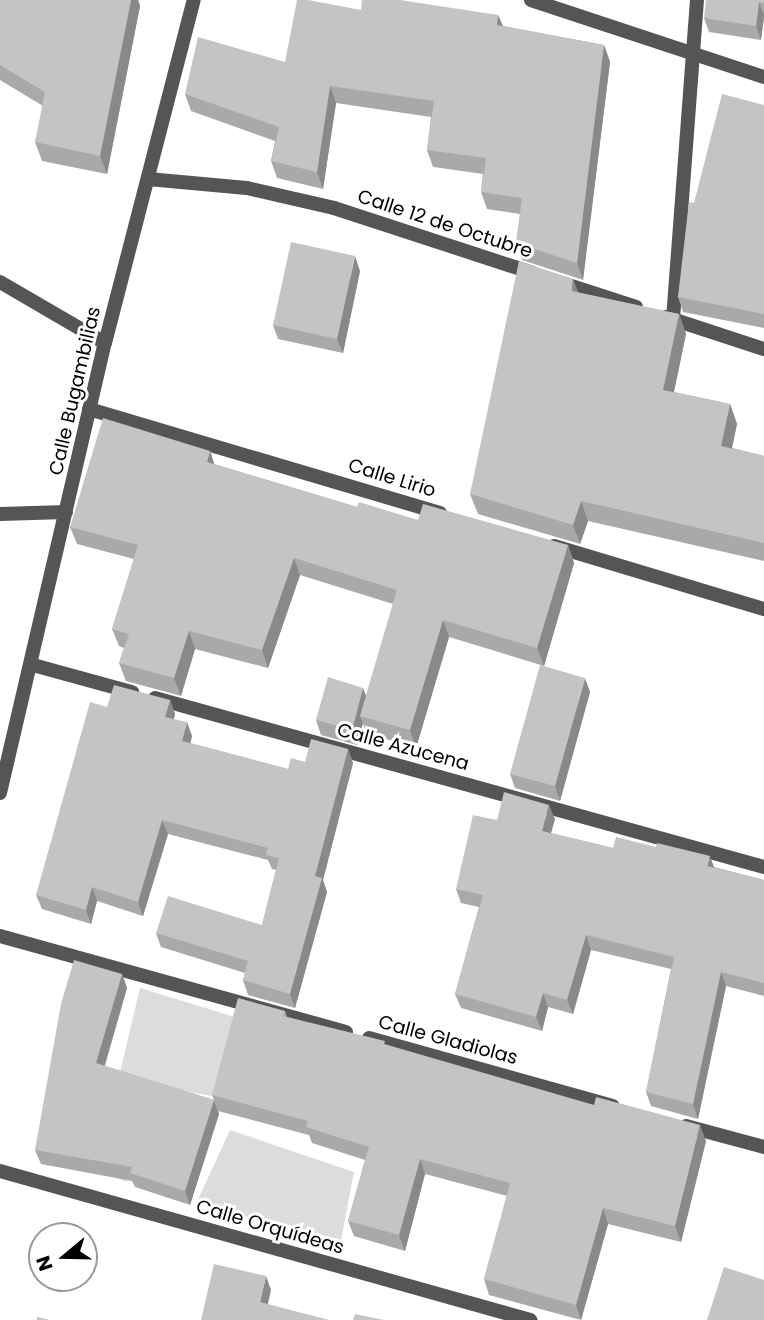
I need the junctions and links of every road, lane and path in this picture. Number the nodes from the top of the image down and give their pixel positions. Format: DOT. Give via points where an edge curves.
graph roads {
  1 [pos="194,0"];
  2 [pos="531,0"];
  3 [pos="697,0"];
  4 [pos="693,51"];
  5 [pos="764,77"];
  6 [pos="148,178"];
  7 [pos="0,282"];
  8 [pos="673,319"];
  9 [pos="105,342"];
  10 [pos="764,349"];
  11 [pos="89,409"];
  12 [pos="66,512"];
  13 [pos="0,514"];
  14 [pos="460,518"];
  15 [pos="539,542"];
  16 [pos="764,608"];
  17 [pos="33,665"];
  18 [pos="0,793"];
  19 [pos="764,867"];
  20 [pos="0,936"];
  21 [pos="630,1110"];
  22 [pos="670,1121"];
  23 [pos="764,1147"];
  24 [pos="0,1171"];
  25 [pos="530,1320"];
  1 -- 6 [label="street, Calle Bugambilias"];
  2 -- 4 [label="street"];
  3 -- 4 [label="street"];
  4 -- 5 [label="street"];
  4 -- 8 [label="street"];
  6 -- 8 [label="street, Calle 12 de Octubre" via="247,188 334,208"];
  6 -- 9 [label="street, Calle Bugambilias"];
  7 -- 9 [label="street"];
  8 -- 10 [label="street, Calle 12 de Octubre"];
  9 -- 11 [label="street, Calle Bugambilias"];
  11 -- 12 [label="street, Calle Bugambilias"];
  11 -- 14 [label="street, Calle Lirio"];
  12 -- 13 [label="street"];
  12 -- 17 [label="street, Calle Bugambilias"];
  15 -- 16 [label="street"];
  17 -- 18 [label="street, Calle Bugambilias"];
  17 -- 19 [label="street, Calle Azucena"];
  20 -- 21 [label="street, Calle Gladiolas"];
  22 -- 23 [label="street"];
  24 -- 25 [label="street, Calle Orquídeas"];
}
